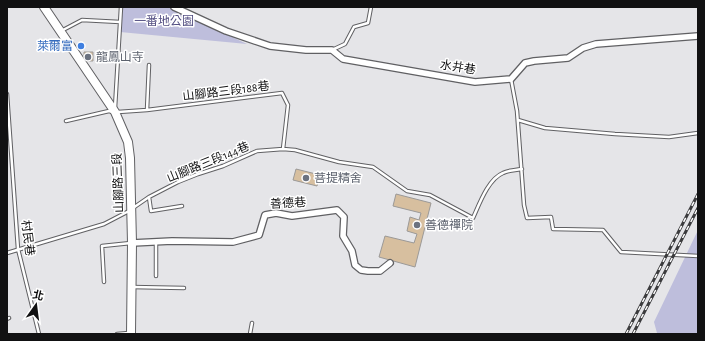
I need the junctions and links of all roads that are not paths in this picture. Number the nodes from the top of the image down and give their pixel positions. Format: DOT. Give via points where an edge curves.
graph roads {
  1 [pos="44,7"];
  2 [pos="121,7"];
  3 [pos="174,7"];
  4 [pos="371,7"];
  5 [pos="120,22"];
  6 [pos="60,32"];
  7 [pos="697,35"];
  8 [pos="332,50"];
  9 [pos="149,65"];
  10 [pos="511,79"];
  11 [pos="7,94"];
  12 [pos="147,110"];
  13 [pos="115,112"];
  14 [pos="518,120"];
  15 [pos="66,121"];
  16 [pos="698,133"];
  17 [pos="283,149"];
  18 [pos="522,168"];
  19 [pos="149,197"];
  20 [pos="182,206"];
  21 [pos="130,210"];
  22 [pos="156,242"];
  23 [pos="132,243"];
  24 [pos="18,249"];
  25 [pos="7,253"];
  26 [pos="698,256"];
  27 [pos="390,263"];
  28 [pos="156,276"];
  29 [pos="104,282"];
  30 [pos="131,287"];
  31 [pos="184,288"];
  32 [pos="252,323"];
  33 [pos="131,333"];
  34 [pos="39,334"];
  35 [pos="117,334"];
  36 [pos="250,334"];
  1 -- 6 [label="main road, 山腳路三段"];
  2 -- 5 [label="lane"];
  3 -- 8 [label="street" via="226,31 270,46"];
  4 -- 8 [label="lane" via="368,23 354,27 345,44"];
  5 -- 6 [label="lane" via="82,20"];
  5 -- 13 [label="lane"];
  6 -- 13 [label="main road, 山腳路三段"];
  7 -- 10 [label="street" via="596,44 583,48 568,58 525,64"];
  8 -- 10 [label="street, 水井巷" via="343,59 475,82"];
  9 -- 12 [label="lane"];
  10 -- 14 [label="lane"];
  11 -- 24 [label="lane, 村民巷"];
  12 -- 13 [label="lane, 山腳路三段188巷"];
  12 -- 17 [label="lane, 山腳路三段188巷" via="282,93 288,105"];
  13 -- 15 [label="lane, 山腳路三段188巷" via="108,111"];
  13 -- 21 [label="main road, 山腳路三段" via="128,142"];
  14 -- 16 [label="lane" via="545,128 615,134 669,137"];
  14 -- 18 [label="lane"];
  17 -- 18 [label="lane, 山腳路三段144巷" via="373,167 407,191 430,195 473,218 493,180 502,173"];
  17 -- 19 [label="lane, 山腳路三段144巷" via="257,151 178,182"];
  18 -- 26 [label="lane" via="527,218 551,218 553,229 603,230 621,252"];
  19 -- 20 [label="lane" via="151,210"];
  19 -- 21 [label="lane, 山腳路三段144巷"];
  21 -- 23 [label="main road, 山腳路三段"];
  21 -- 24 [label="lane, 山腳路三段144巷" via="104,224"];
  22 -- 23 [label="street, 善德巷"];
  22 -- 27 [label="street, 善德巷" via="233,242 259,235 265,215 276,213 292,216 337,210 344,217 343,236 352,251 355,264 361,270 380,271"];
  22 -- 28 [label="lane"];
  23 -- 29 [label="lane" via="102,246"];
  23 -- 30 [label="main road, 山腳路三段"];
  24 -- 25 [label="lane, 山腳路三段144巷"];
  24 -- 34 [label="lane, 村民巷"];
  30 -- 31 [label="lane"];
  30 -- 33 [label="main road, 山腳路三段"];
  32 -- 36 [label="lane"];
  33 -- 35 [label="lane"];
}
